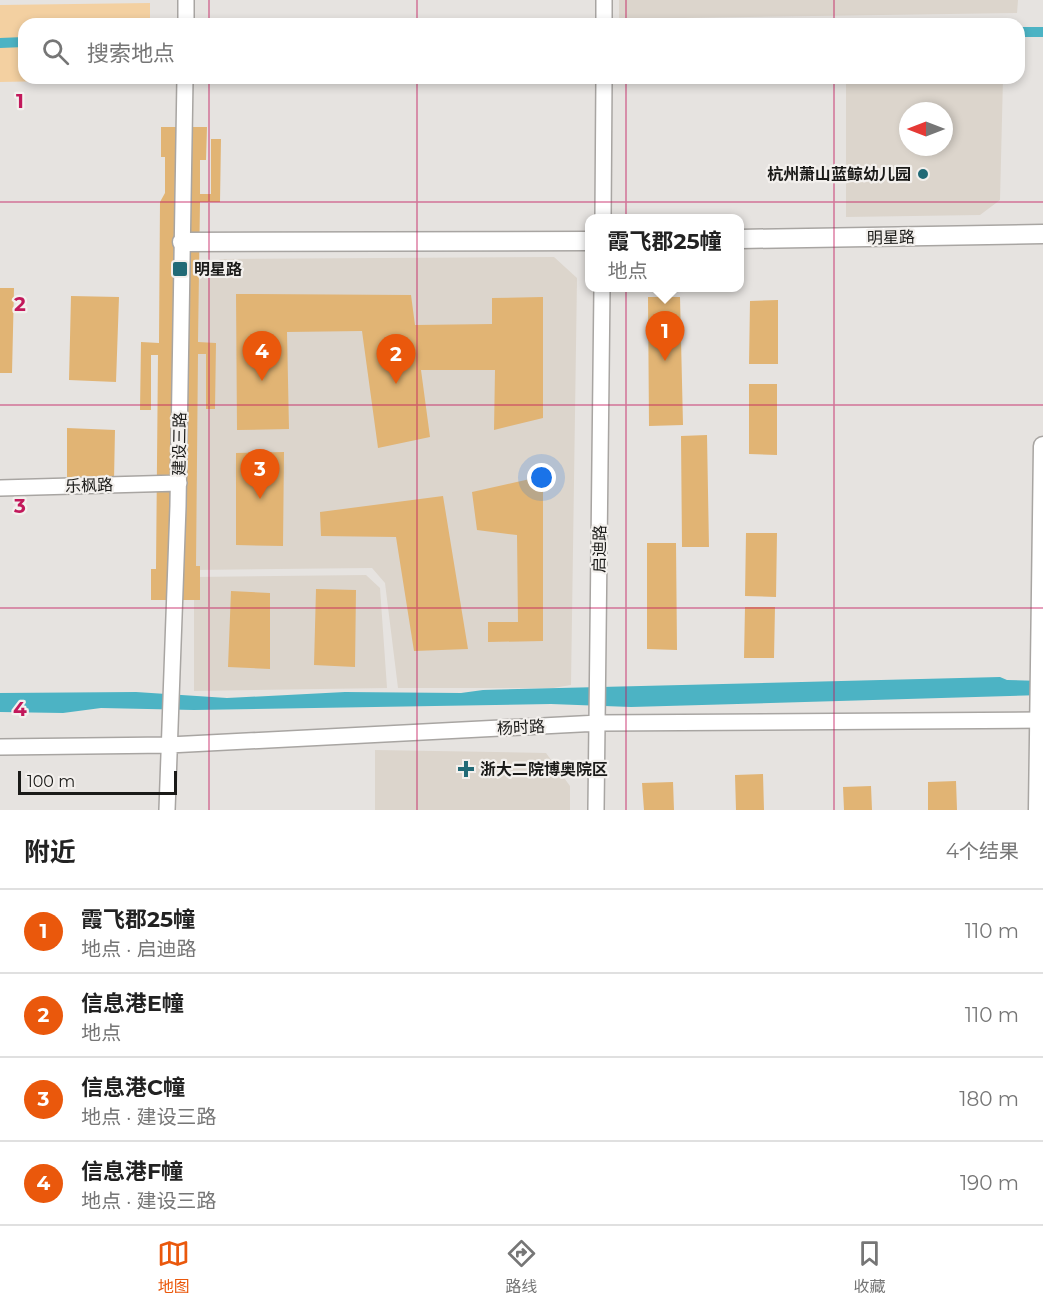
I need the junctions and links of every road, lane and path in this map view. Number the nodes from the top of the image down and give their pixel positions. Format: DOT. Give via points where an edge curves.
graph roads {
  1 [pos="186,0"];
  2 [pos="604,0"];
  3 [pos="186,18"];
  4 [pos="604,18"];
  5 [pos="185,84"];
  6 [pos="603,84"];
  7 [pos="603,214"];
  8 [pos="1043,234"];
  9 [pos="744,239"];
  10 [pos="585,241"];
  11 [pos="182,243"];
  12 [pos="603,292"];
  13 [pos="1043,446"];
  14 [pos="179,483"];
  15 [pos="0,488"];
  16 [pos="1040,714"];
  17 [pos="599,717"];
  18 [pos="169,745"];
  19 [pos="0,747"];
  20 [pos="167,810"];
  21 [pos="596,810"];
  22 [pos="1038,810"];
  1 -- 3 [label="street"];
  2 -- 4 [label="street"];
  5 -- 11 [label="street, 建设三路"];
  6 -- 7 [label="street"];
  8 -- 9 [label="main road, 明星路"];
  10 -- 11 [label="main road"];
  11 -- 14 [label="street, 建设三路"];
  12 -- 17 [label="street, 启迪路"];
  13 -- 16 [label="main road"];
  14 -- 15 [label="street, 乐枫路"];
  14 -- 18 [label="street, 建设三路"];
  16 -- 17 [label="street, 杨时路"];
  16 -- 22 [label="main road"];
  17 -- 18 [label="street, 杨时路"];
  17 -- 21 [label="street, 启迪路"];
  18 -- 19 [label="street, 杨时路"];
  18 -- 20 [label="street, 建设三路"];
}
